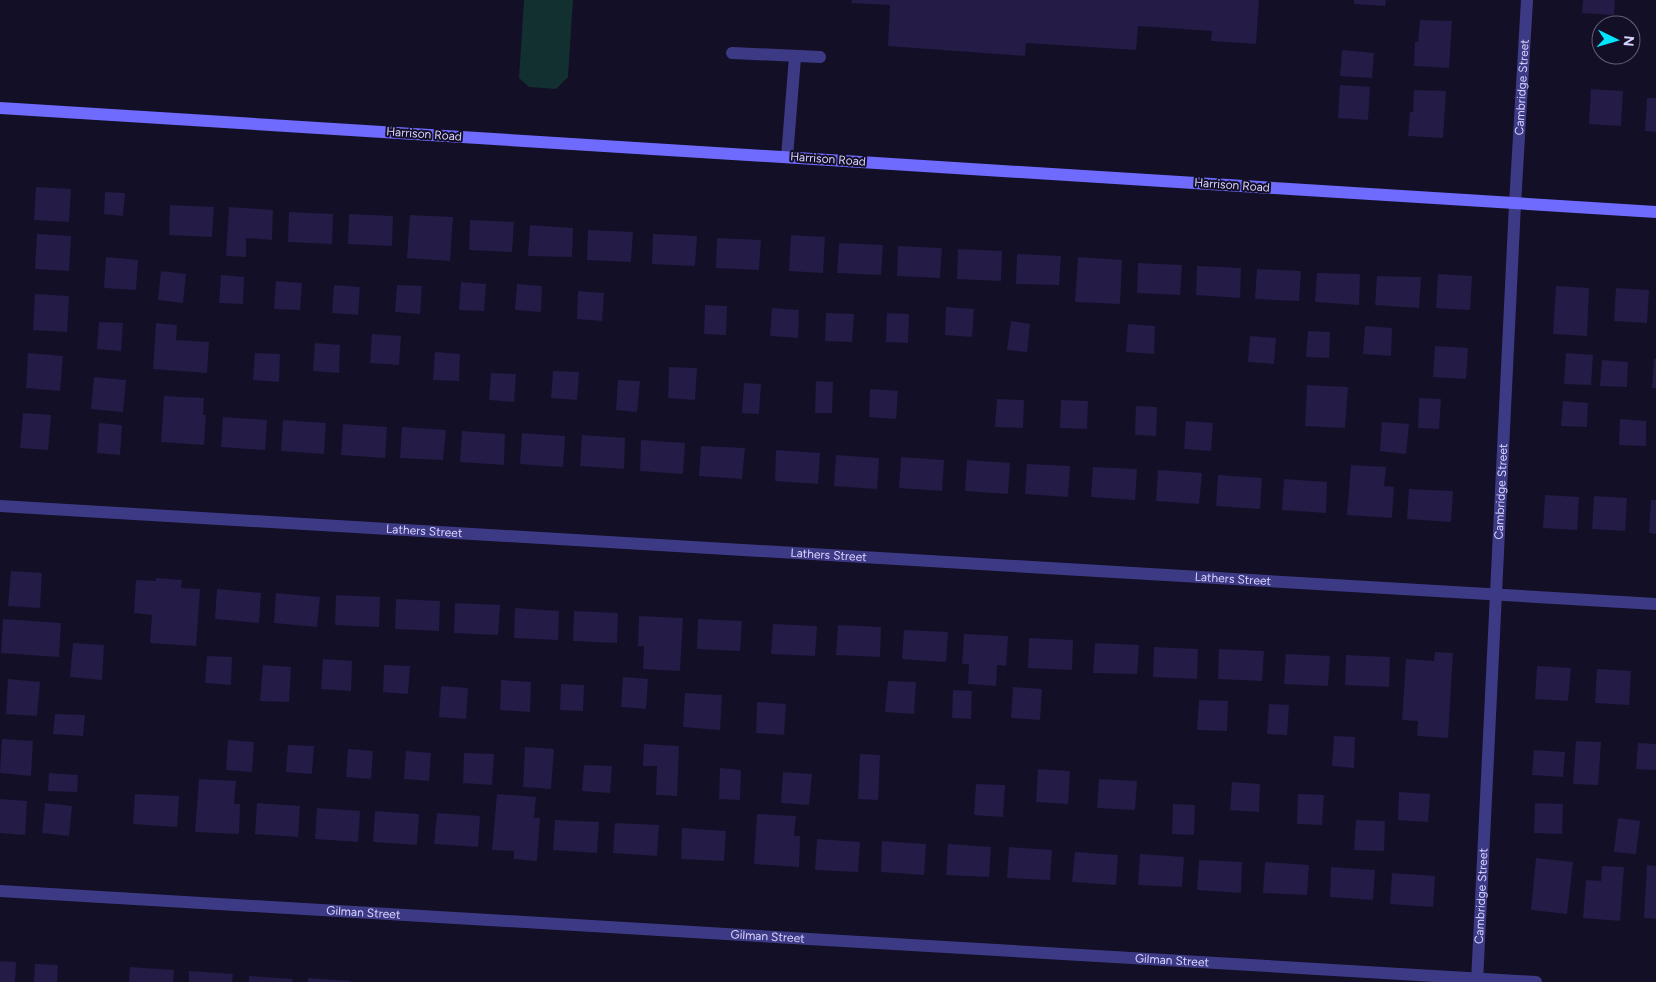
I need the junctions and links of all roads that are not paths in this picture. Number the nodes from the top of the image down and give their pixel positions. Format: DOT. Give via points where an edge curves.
graph roads {
  1 [pos="1527,0"];
  2 [pos="732,53"];
  3 [pos="795,56"];
  4 [pos="820,57"];
  5 [pos="0,108"];
  6 [pos="787,157"];
  7 [pos="1515,204"];
  8 [pos="1656,212"];
  9 [pos="0,506"];
  10 [pos="1496,594"];
  11 [pos="1656,604"];
  12 [pos="0,891"];
  13 [pos="1477,980"];
  14 [pos="1536,982"];
  1 -- 7 [label="street, Cambridge Street"];
  2 -- 3 [label="street"];
  3 -- 4 [label="street"];
  3 -- 6 [label="street"];
  5 -- 6 [label="street, Harrison Road"];
  6 -- 7 [label="street, Harrison Road"];
  7 -- 8 [label="street, Harrison Road"];
  7 -- 10 [label="street, Cambridge Street"];
  9 -- 10 [label="street, Lathers Street"];
  10 -- 11 [label="street, Lathers Street"];
  10 -- 13 [label="street, Cambridge Street"];
  12 -- 13 [label="street, Gilman Street"];
  13 -- 14 [label="street, Gilman Street"];
}
